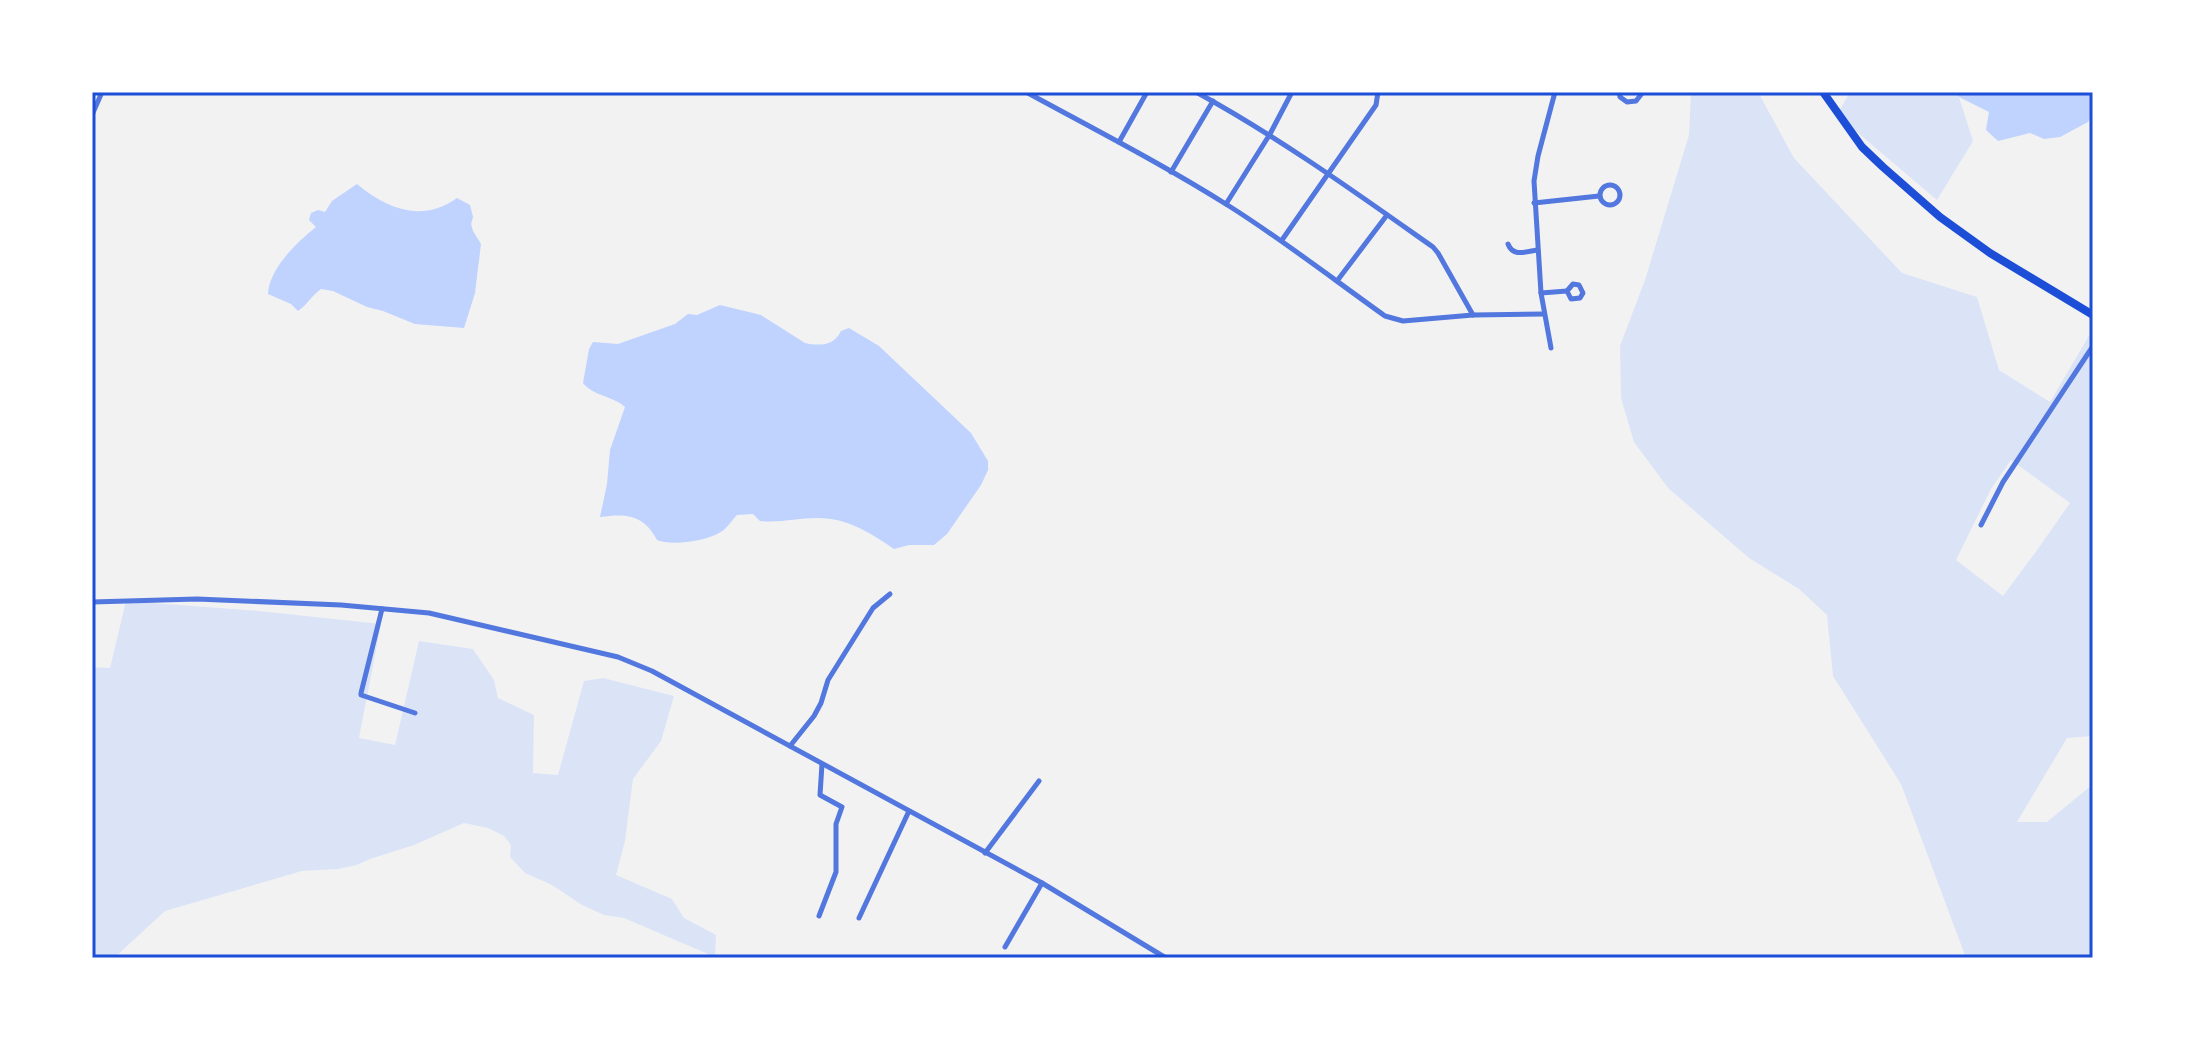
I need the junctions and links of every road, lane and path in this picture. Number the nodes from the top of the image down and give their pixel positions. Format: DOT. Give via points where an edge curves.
graph roads {
  1 [pos="102,92"];
  2 [pos="1026,92"];
  3 [pos="1147,92"];
  4 [pos="1196,92"];
  5 [pos="1292,92"];
  6 [pos="1378,92"];
  7 [pos="1555,92"];
  8 [pos="1619,92"];
  9 [pos="1643,92"];
  10 [pos="1823,92"];
  11 [pos="1213,101"];
  12 [pos="92,115"];
  13 [pos="1270,134"];
  14 [pos="1119,142"];
  15 [pos="1171,172"];
  16 [pos="1330,173"];
  17 [pos="1599,196"];
  18 [pos="1534,203"];
  19 [pos="1226,204"];
  20 [pos="1387,215"];
  21 [pos="1282,240"];
  22 [pos="1508,244"];
  23 [pos="1537,250"];
  24 [pos="1337,281"];
  25 [pos="1567,291"];
  26 [pos="1541,293"];
  27 [pos="1544,314"];
  28 [pos="1473,315"];
  29 [pos="2093,315"];
  30 [pos="2093,346"];
  31 [pos="1551,348"];
  32 [pos="1981,525"];
  33 [pos="890,594"];
  34 [pos="92,602"];
  35 [pos="382,609"];
  36 [pos="415,713"];
  37 [pos="790,746"];
  38 [pos="822,764"];
  39 [pos="1039,781"];
  40 [pos="909,811"];
  41 [pos="985,853"];
  42 [pos="1042,883"];
  43 [pos="819,916"];
  44 [pos="859,918"];
  45 [pos="1005,947"];
  46 [pos="1166,958"];
  1 -- 12 [label="street"];
  2 -- 14 [label="street"];
  3 -- 14 [label="street"];
  4 -- 11 [label="street"];
  5 -- 13 [label="street"];
  6 -- 16 [label="street" via="1376,105"];
  7 -- 18 [label="street" via="1538,156"];
  8 -- 9 [label="street" via="1627,102"];
  10 -- 29 [label="main road" via="1862,147 1940,217"];
  11 -- 13 [label="street"];
  11 -- 15 [label="street"];
  13 -- 16 [label="street"];
  13 -- 19 [label="street"];
  14 -- 15 [label="street"];
  15 -- 19 [label="street"];
  16 -- 20 [label="street"];
  16 -- 21 [label="street"];
  17 -- 17 [label="street" via="1609,184 1621,194 1608,206"];
  17 -- 18 [label="street"];
  18 -- 23 [label="street"];
  19 -- 21 [label="street"];
  20 -- 24 [label="street"];
  20 -- 28 [label="street" via="1438,253"];
  21 -- 24 [label="street"];
  22 -- 23 [label="street" via="1516,253"];
  23 -- 26 [label="street"];
  24 -- 28 [label="street" via="1394,320"];
  25 -- 26 [label="street"];
  26 -- 27 [label="street"];
  27 -- 28 [label="street"];
  27 -- 31 [label="street"];
  30 -- 32 [label="street" via="2003,482"];
  33 -- 37 [label="street" via="873,608 828,680 814,716"];
  34 -- 35 [label="street" via="197,599"];
  35 -- 36 [label="street" via="361,695"];
  35 -- 37 [label="street" via="467,620 618,657"];
  37 -- 38 [label="street"];
  38 -- 40 [label="street"];
  38 -- 43 [label="street" via="820,795 842,807 836,824 836,872"];
  39 -- 41 [label="street"];
  40 -- 41 [label="street"];
  40 -- 44 [label="street"];
  41 -- 42 [label="street"];
  42 -- 45 [label="street"];
  42 -- 46 [label="street"];
}
